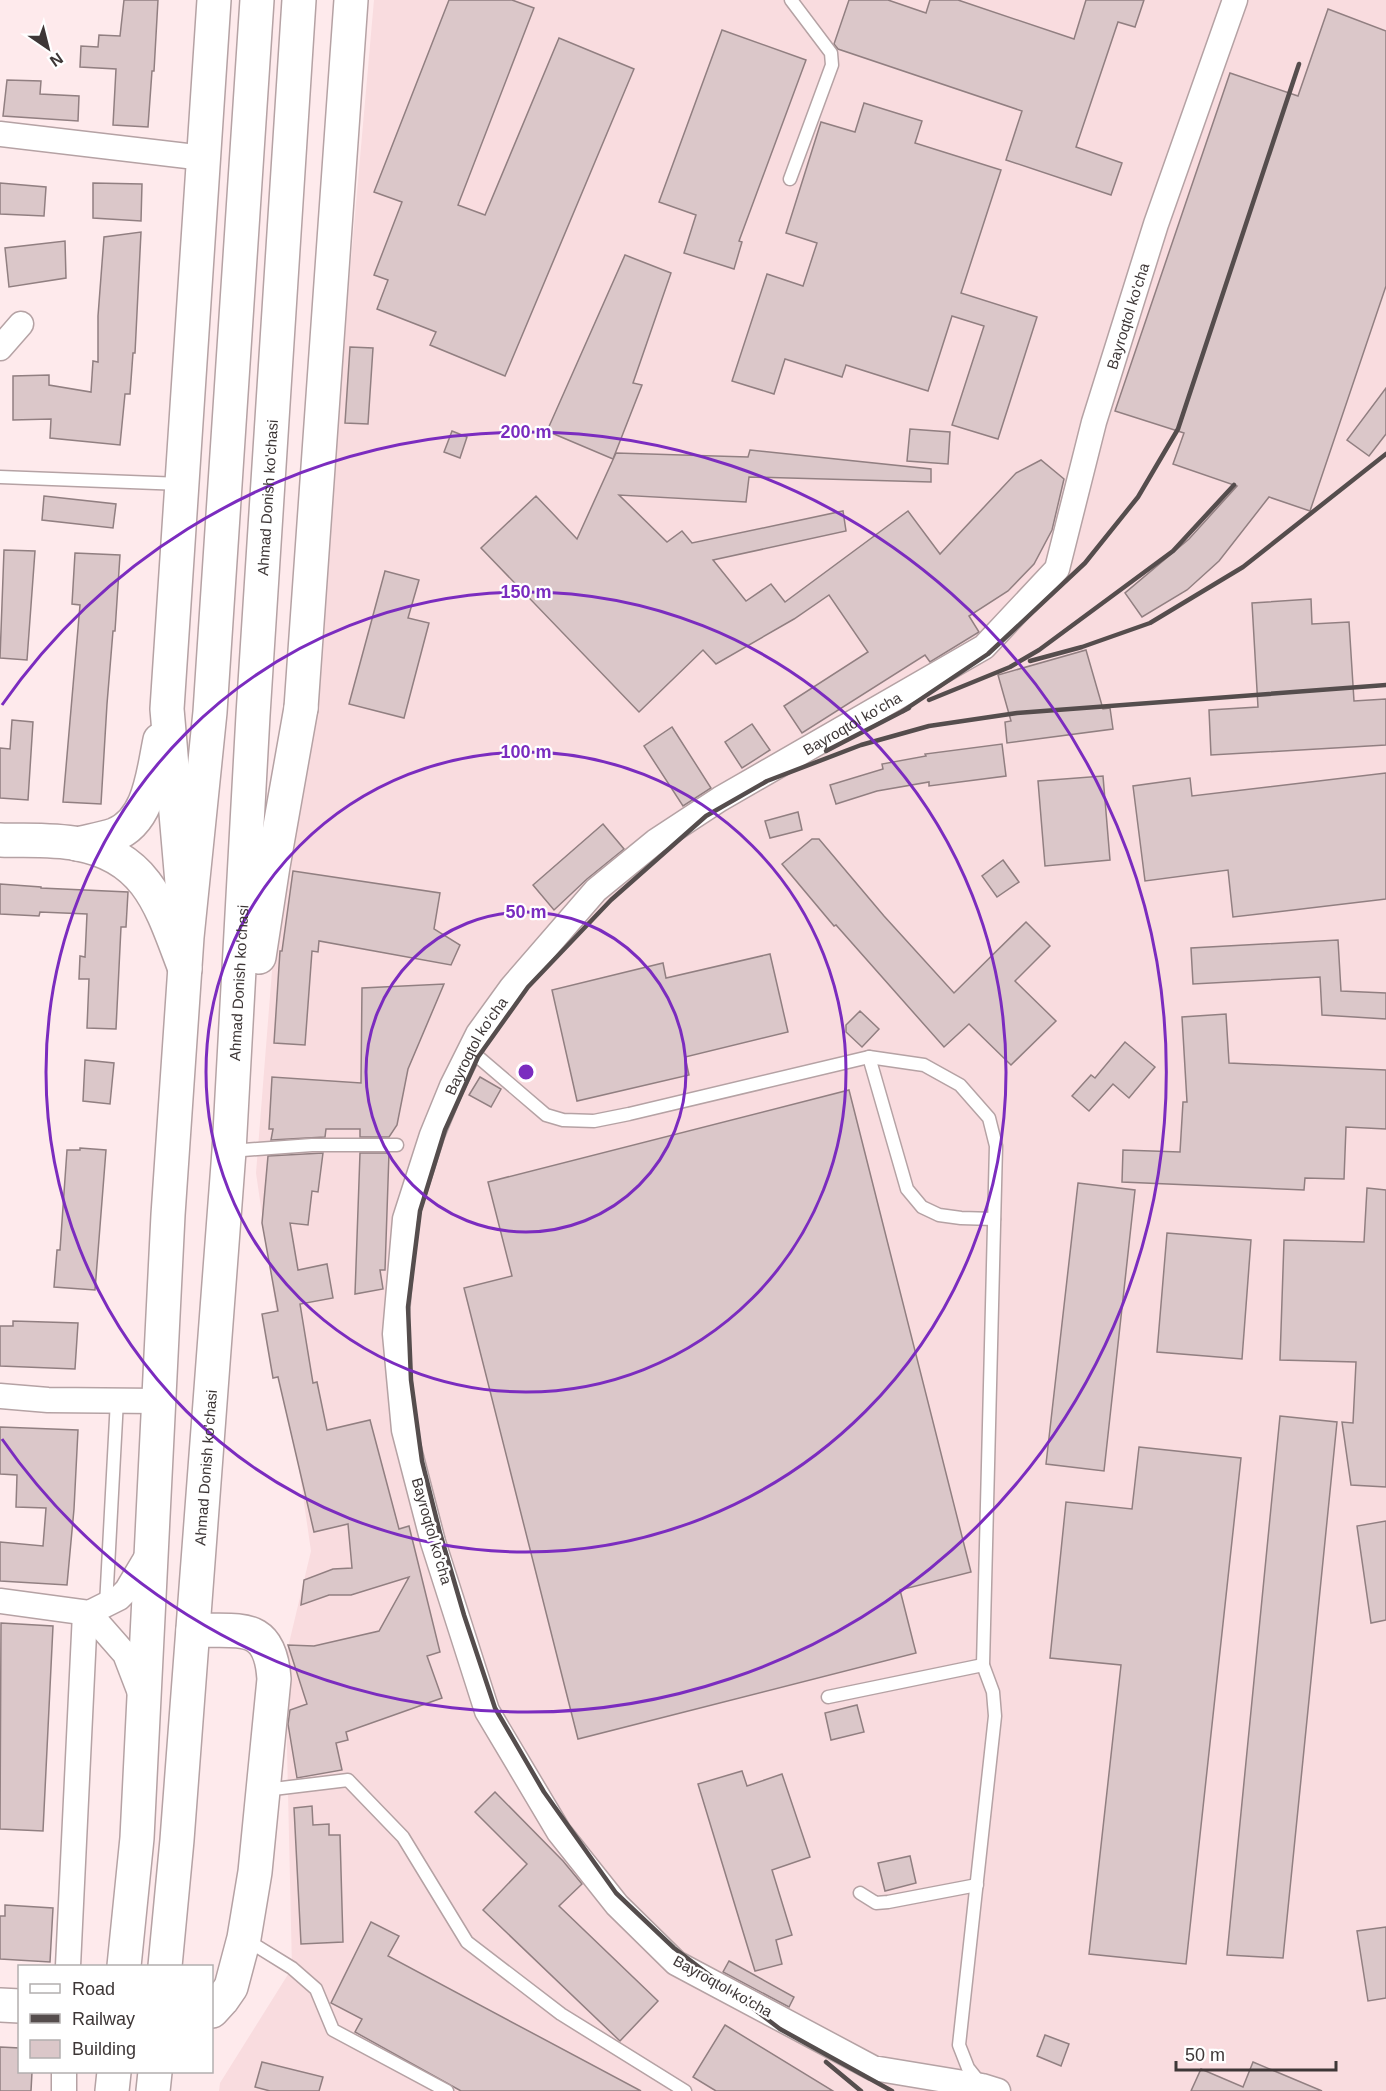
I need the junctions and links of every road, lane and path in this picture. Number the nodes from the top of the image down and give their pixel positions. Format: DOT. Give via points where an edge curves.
graph roads {
  1 [pos="214,0"];
  2 [pos="257,0"];
  3 [pos="299,0"];
  4 [pos="351,0"];
  5 [pos="791,0"];
  6 [pos="1235,0"];
  7 [pos="0,134"];
  8 [pos="204,158"];
  9 [pos="790,178"];
  10 [pos="21,324"];
  11 [pos="0,348"];
  12 [pos="0,477"];
  13 [pos="183,484"];
  14 [pos="167,709"];
  15 [pos="0,840"];
  16 [pos="77,843"];
  17 [pos="186,953"];
  18 [pos="470,1050"];
  19 [pos="868,1057"];
  20 [pos="397,1146"];
  21 [pos="229,1151"];
  22 [pos="994,1219"];
  23 [pos="0,1396"];
  24 [pos="117,1400"];
  25 [pos="158,1401"];
  26 [pos="150,1550"];
  27 [pos="0,1601"];
  28 [pos="93,1610"];
  29 [pos="193,1630"];
  30 [pos="983,1665"];
  31 [pos="828,1697"];
  32 [pos="143,1700"];
  33 [pos="264,1790"];
  34 [pos="977,1885"];
  35 [pos="860,1893"];
  36 [pos="244,1938"];
  37 [pos="68,1965"];
  38 [pos="124,1965"];
  39 [pos="165,1965"];
  40 [pos="0,2005"];
  41 [pos="18,2006"];
  42 [pos="213,2010"];
  43 [pos="64,2073"];
  44 [pos="114,2073"];
  45 [pos="155,2073"];
  46 [pos="679,2089"];
  47 [pos="990,2089"];
  48 [pos="64,2091"];
  49 [pos="112,2091"];
  50 [pos="153,2091"];
  51 [pos="447,2091"];
  1 -- 8 [label="main road"];
  2 -- 17 [label="main road" via="210,712"];
  3 -- 21 [label="main road, Ahmad Donish ko'chasi"];
  4 -- 21 [label="main road" via="301,708"];
  5 -- 9 [label="lane" via="831,53 832,65"];
  6 -- 18 [label="street, Bayroqtol ko'cha" via="1152,235 1094,422 1057,569 984,647 720,799 656,841 596,890 512,987 477,1034"];
  7 -- 8 [label="street"];
  8 -- 13 [label="main road"];
  10 -- 11 [label="street"];
  12 -- 13 [label="lane"];
  13 -- 14 [label="main road"];
  14 -- 16 [label="main road" via="147,796 138,816 114,835"];
  14 -- 17 [label="main road"];
  15 -- 16 [label="main road"];
  16 -- 17 [label="main road" via="117,856 132,867 159,904"];
  17 -- 25 [label="main road"];
  18 -- 19 [label="lane" via="546,1115 563,1120 629,1114"];
  18 -- 47 [label="street, Bayroqtol ko'cha" via="432,1135 405,1219 395,1334 404,1430 433,1542 487,1711 560,1832 617,1905 676,1964 873,2068"];
  19 -- 22 [label="lane" via="906,1189 922,1207 939,1215"];
  19 -- 22 [label="lane" via="924,1065 960,1085 989,1118 996,1146"];
  20 -- 21 [label="lane" via="312,1145"];
  21 -- 29 [label="main road, Ahmad Donish ko'chasi"];
  22 -- 30 [label="lane"];
  23 -- 24 [label="street"];
  24 -- 25 [label="street"];
  24 -- 28 [label="lane"];
  25 -- 26 [label="main road"];
  26 -- 28 [label="street" via="127,1590"];
  26 -- 32 [label="main road"];
  27 -- 28 [label="street"];
  28 -- 32 [label="street" via="125,1654"];
  28 -- 37 [label="street"];
  29 -- 33 [label="main road" via="253,1633 270,1653 274,1685"];
  29 -- 39 [label="main road, Ahmad Donish ko'chasi"];
  30 -- 31 [label="lane"];
  30 -- 34 [label="lane" via="993,1692 995,1716"];
  32 -- 38 [label="main road" via="137,1838"];
  33 -- 36 [label="main road"];
  33 -- 46 [label="lane" via="348,1780 403,1838 467,1942 561,2014"];
  34 -- 35 [label="lane" via="876,1903"];
  34 -- 47 [label="lane" via="959,2045 968,2068"];
  36 -- 42 [label="main road" via="231,1987"];
  36 -- 51 [label="lane" via="292,1968 316,1989 333,2030"];
  40 -- 41 [label="main road"];
  43 -- 48 [label="street"];
  44 -- 49 [label="main road"];
  45 -- 50 [label="main road"];
}
